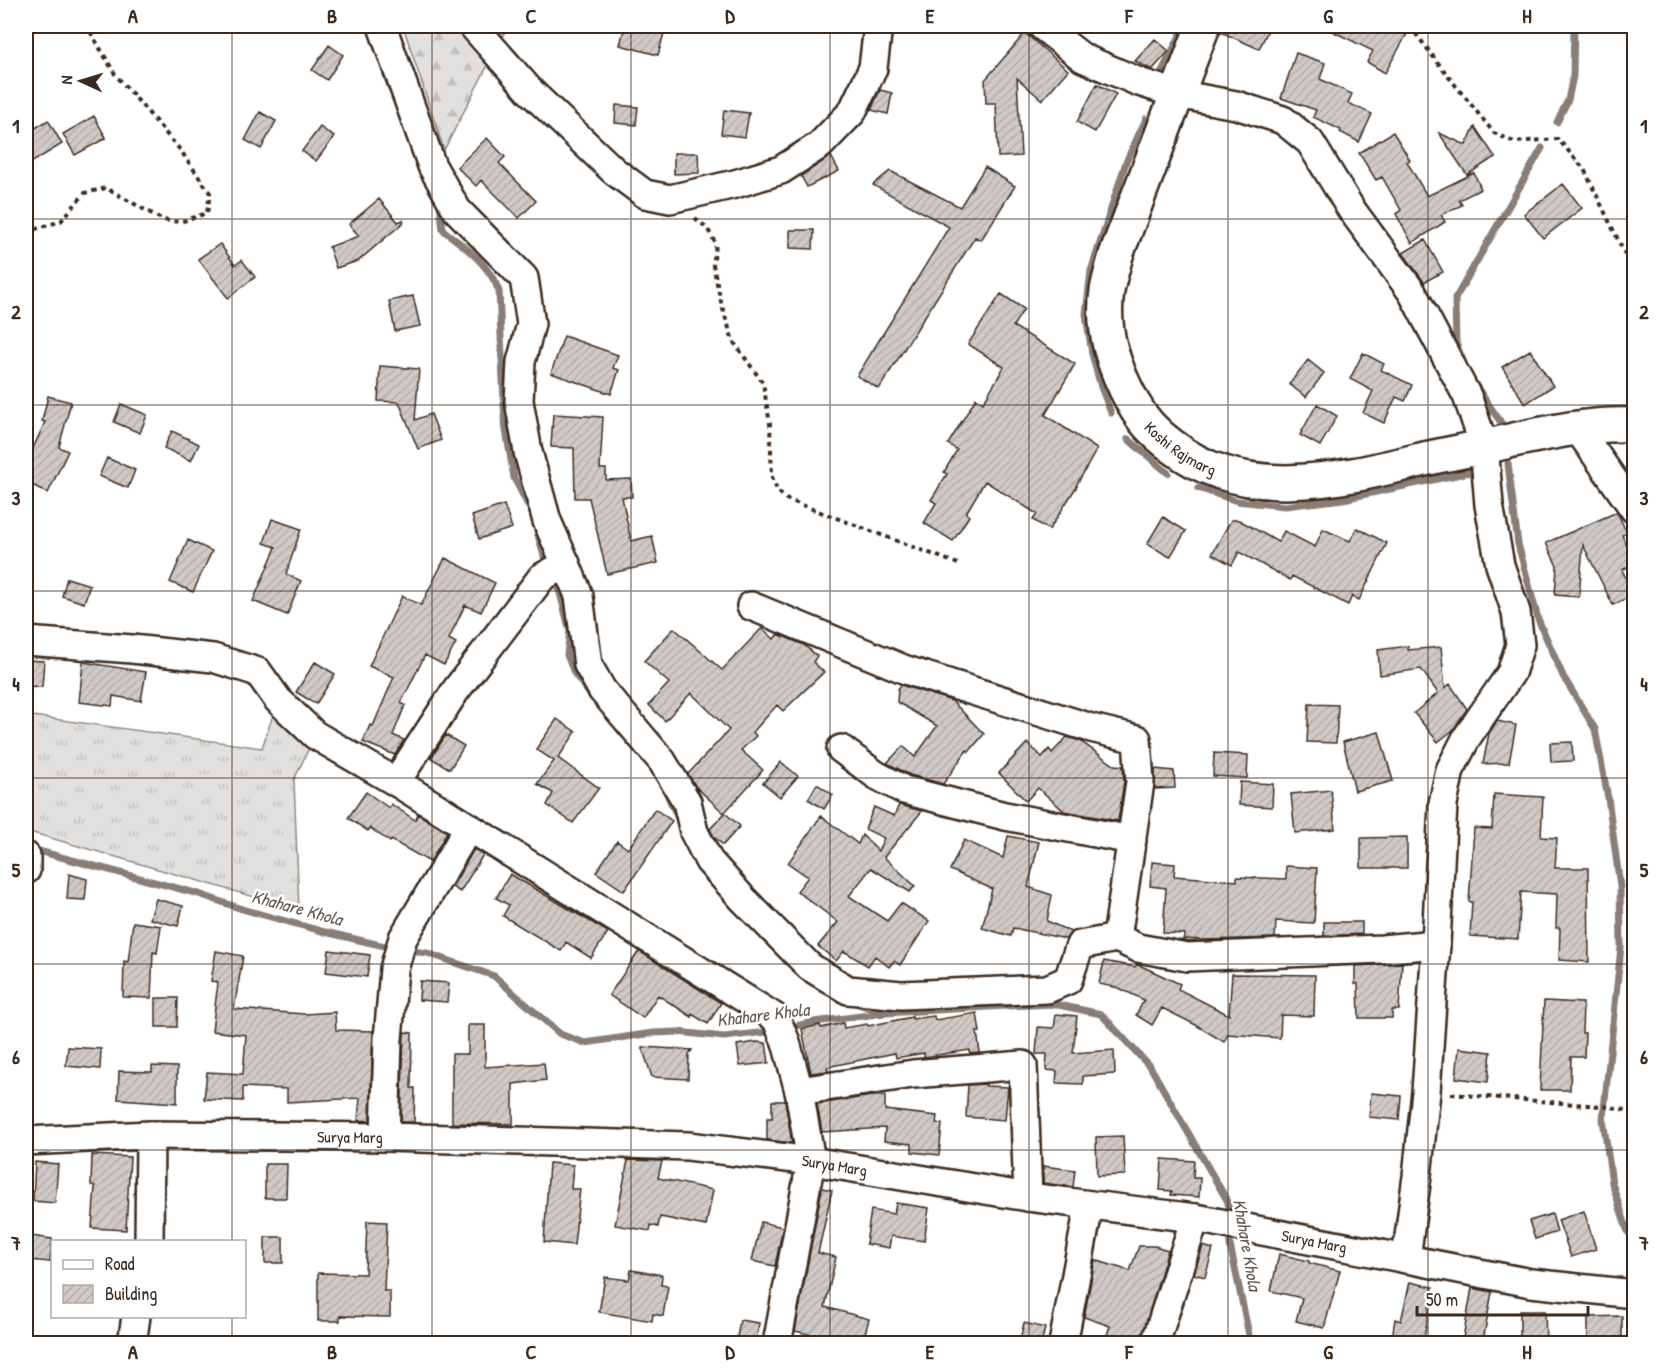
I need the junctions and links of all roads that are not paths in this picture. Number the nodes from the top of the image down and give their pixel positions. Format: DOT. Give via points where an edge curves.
graph roads {
  1 [pos="382,26"];
  2 [pos="473,26"];
  3 [pos="878,26"];
  4 [pos="1042,26"];
  5 [pos="1203,26"];
  6 [pos="1177,93"];
  7 [pos="1635,425"];
  8 [pos="1577,428"];
  9 [pos="1484,445"];
  10 [pos="1635,509"];
  11 [pos="555,570"];
  12 [pos="751,606"];
  13 [pos="26,641"];
  14 [pos="841,749"];
  15 [pos="396,782"];
  16 [pos="469,827"];
  17 [pos="1132,840"];
  18 [pos="26,856"];
  19 [pos="26,870"];
  20 [pos="1117,938"];
  21 [pos="1436,944"];
  22 [pos="799,1090"];
  23 [pos="150,1135"];
  24 [pos="385,1137"];
  25 [pos="26,1141"];
  26 [pos="811,1161"];
  27 [pos="1028,1197"];
  28 [pos="1089,1206"];
  29 [pos="1204,1220"];
  30 [pos="149,1240"];
  31 [pos="1406,1259"];
  32 [pos="1635,1294"];
  33 [pos="136,1318"];
  34 [pos="132,1344"];
  35 [pos="777,1344"];
  36 [pos="1063,1344"];
  37 [pos="1155,1344"];
  1 -- 11 [label="street" via="432,166 457,210 524,278 531,324 521,362 519,401"];
  2 -- 3 [label="street" via="531,92 614,171 645,194 670,199 781,170 820,145 852,112 873,68"];
  4 -- 6 [label="street" via="1083,58"];
  5 -- 6 [label="main road, Koshi Rajmarg"];
  6 -- 9 [label="street" via="1283,120 1310,142 1351,209 1412,292 1467,396"];
  6 -- 9 [label="main road, Koshi Rajmarg" via="1116,255 1107,292 1106,335 1119,377 1138,412 1159,436 1212,470 1281,483 1349,477"];
  7 -- 8 [label="main road, Koshi Rajmarg"];
  8 -- 9 [label="main road, Koshi Rajmarg"];
  8 -- 10 [label="street"];
  9 -- 21 [label="street" via="1489,505 1520,645 1511,673 1467,737 1450,770 1443,804"];
  11 -- 15 [label="street" via="456,690"];
  11 -- 20 [label="street" via="579,596 588,665 602,690 662,761 687,802 694,832 709,861 810,967 848,990 901,995 1047,989 1068,980 1080,945"];
  12 -- 17 [label="street" via="906,670 1137,739 1140,782"];
  13 -- 15 [label="street" via="213,658 258,672 278,700 315,735"];
  14 -- 17 [label="street" via="904,790 1005,816"];
  15 -- 16 [label="street"];
  16 -- 22 [label="street" via="781,1030"];
  16 -- 24 [label="street" via="403,939 394,969"];
  17 -- 20 [label="street"];
  18 -- 19 [label="street"];
  20 -- 21 [label="street" via="1138,948 1187,957"];
  21 -- 31 [label="street" via="1426,1092"];
  22 -- 26 [label="street"];
  22 -- 27 [label="street" via="913,1074 1023,1065"];
  23 -- 24 [label="street, Surya Marg"];
  23 -- 25 [label="street, Surya Marg"];
  23 -- 30 [label="street"];
  24 -- 26 [label="street, Surya Marg" via="688,1146"];
  26 -- 27 [label="street, Surya Marg"];
  26 -- 35 [label="street"];
  27 -- 28 [label="street, Surya Marg"];
  28 -- 29 [label="street, Surya Marg"];
  28 -- 36 [label="street"];
  29 -- 31 [label="street, Surya Marg"];
  29 -- 37 [label="street"];
  31 -- 32 [label="street, Surya Marg" via="1531,1284"];
  33 -- 34 [label="street"];
}
